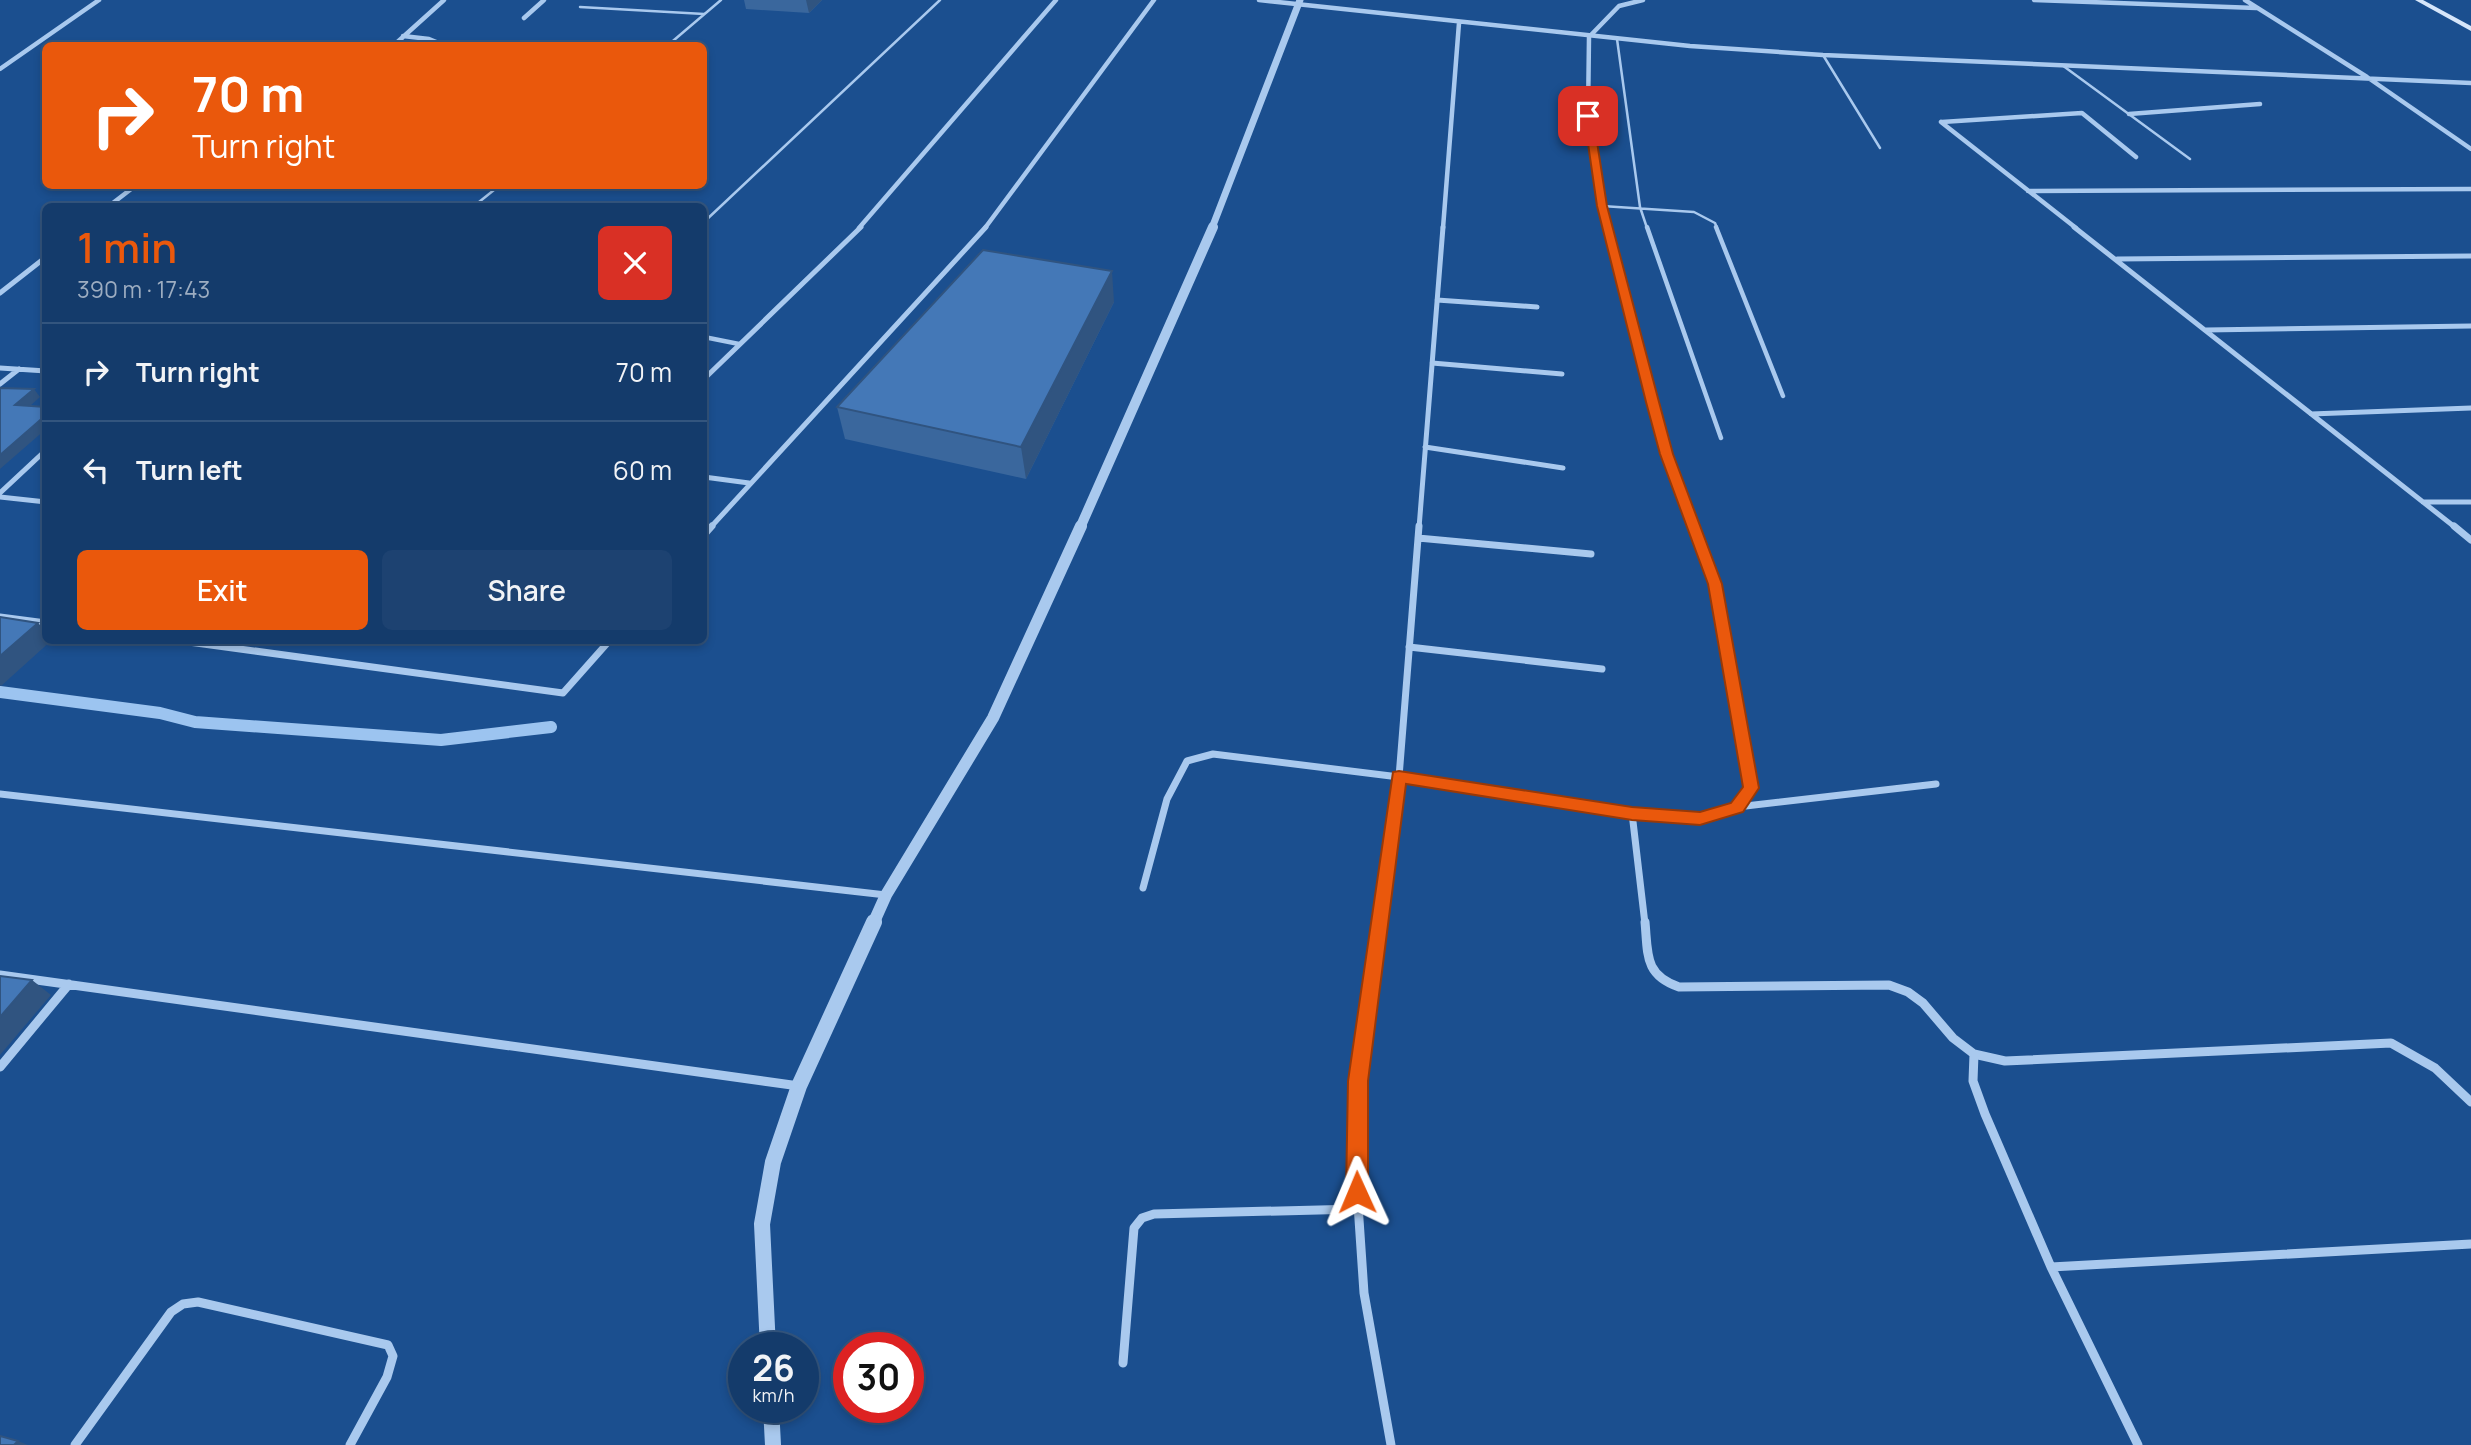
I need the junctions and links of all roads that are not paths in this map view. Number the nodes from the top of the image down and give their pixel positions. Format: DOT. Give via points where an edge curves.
graph roads {
  1 [pos="99,0"];
  2 [pos="444,0"];
  3 [pos="544,0"];
  4 [pos="721,0"];
  5 [pos="940,0"];
  6 [pos="1056,0"];
  7 [pos="1154,0"];
  8 [pos="1259,0"];
  9 [pos="1616,0"];
  10 [pos="1643,0"];
  11 [pos="2034,0"];
  12 [pos="2245,0"];
  13 [pos="2418,0"];
  14 [pos="2074,1"];
  15 [pos="1299,2"];
  16 [pos="1619,6"];
  17 [pos="580,7"];
  18 [pos="2257,8"];
  19 [pos="704,14"];
  20 [pos="524,18"];
  21 [pos="1459,23"];
  22 [pos="2471,29"];
  23 [pos="403,36"];
  24 [pos="1588,37"];
  25 [pos="1616,39"];
  26 [pos="397,42"];
  27 [pos="436,42"];
  28 [pos="672,42"];
  29 [pos="1823,55"];
  30 [pos="2062,65"];
  31 [pos="0,69"];
  32 [pos="2367,77"];
  33 [pos="2471,83"];
  34 [pos="2260,104"];
  35 [pos="2129,114"];
  36 [pos="1881,148"];
  37 [pos="2471,149"];
  38 [pos="2136,157"];
  39 [pos="2190,159"];
  40 [pos="2471,188"];
  41 [pos="131,189"];
  42 [pos="495,189"];
  43 [pos="2028,191"];
  44 [pos="112,203"];
  45 [pos="478,203"];
  46 [pos="1602,206"];
  47 [pos="1640,207"];
  48 [pos="707,219"];
  49 [pos="2471,256"];
  50 [pos="42,260"];
  51 [pos="2117,260"];
  52 [pos="0,293"];
  53 [pos="1437,300"];
  54 [pos="1537,307"];
  55 [pos="2471,326"];
  56 [pos="2205,330"];
  57 [pos="707,338"];
  58 [pos="739,344"];
  59 [pos="1432,363"];
  60 [pos="0,368"];
  61 [pos="19,369"];
  62 [pos="42,372"];
  63 [pos="1562,374"];
  64 [pos="707,376"];
  65 [pos="0,384"];
  66 [pos="1783,396"];
  67 [pos="2471,408"];
  68 [pos="2310,414"];
  69 [pos="1721,438"];
  70 [pos="1425,447"];
  71 [pos="42,454"];
  72 [pos="1563,468"];
  73 [pos="707,477"];
  74 [pos="749,483"];
  75 [pos="0,495"];
  76 [pos="42,501"];
  77 [pos="2423,502"];
  78 [pos="2471,502"];
  79 [pos="707,532"];
  80 [pos="1418,538"];
  81 [pos="2471,540"];
  82 [pos="1591,554"];
  83 [pos="0,617"];
  84 [pos="42,622"];
  85 [pos="204,644"];
  86 [pos="606,644"];
  87 [pos="1409,647"];
  88 [pos="1602,669"];
  89 [pos="1399,777"];
  90 [pos="1936,784"];
  91 [pos="0,794"];
  92 [pos="1737,807"];
  93 [pos="1632,813"];
  94 [pos="1143,888"];
  95 [pos="886,895"];
  96 [pos="0,975"];
  97 [pos="68,984"];
  98 [pos="1974,1054"];
  99 [pos="0,1067"];
  100 [pos="799,1086"];
  101 [pos="2471,1102"];
  102 [pos="1358,1209"];
  103 [pos="2471,1244"];
  104 [pos="2051,1267"];
  105 [pos="767,1332"];
  106 [pos="1123,1363"];
  107 [pos="772,1423"];
  108 [pos="75,1445"];
  109 [pos="351,1445"];
  110 [pos="773,1445"];
  111 [pos="1391,1445"];
  112 [pos="2138,1445"];
  1 -- 31 [label="street"];
  2 -- 23 [label="street"];
  3 -- 20 [label="street"];
  4 -- 19 [label="lane"];
  5 -- 48 [label="lane"];
  6 -- 58 [label="street" via="870,218"];
  7 -- 74 [label="street" via="993,219"];
  8 -- 15 [label="street"];
  9 -- 16 [label="street"];
  10 -- 16 [label="street"];
  11 -- 14 [label="street"];
  12 -- 18 [label="street"];
  13 -- 22 [label="main road"];
  14 -- 18 [label="street"];
  15 -- 21 [label="street"];
  15 -- 95 [label="street" via="1210,234 993,718"];
  16 -- 24 [label="street"];
  17 -- 19 [label="lane"];
  18 -- 32 [label="street"];
  19 -- 28 [label="lane"];
  21 -- 24 [label="street"];
  21 -- 53 [label="street"];
  23 -- 26 [label="street"];
  23 -- 27 [label="street"];
  24 -- 25 [label="street"];
  24 -- 46 [label="street" via="1588,116"];
  25 -- 29 [label="street"];
  25 -- 47 [label="lane"];
  29 -- 30 [label="street"];
  29 -- 36 [label="lane"];
  30 -- 32 [label="street"];
  30 -- 35 [label="lane"];
  32 -- 33 [label="street"];
  32 -- 37 [label="street"];
  34 -- 35 [label="street"];
  35 -- 39 [label="lane"];
  38 -- 43 [label="street" via="2082,113 1941,122"];
  40 -- 43 [label="street"];
  41 -- 44 [label="street"];
  42 -- 45 [label="lane"];
  43 -- 51 [label="street"];
  46 -- 47 [label="lane"];
  46 -- 92 [label="street" via="1667,454 1715,584 1751,788"];
  47 -- 66 [label="lane" via="1694,212 1715,223"];
  47 -- 69 [label="lane"];
  49 -- 51 [label="street"];
  50 -- 52 [label="street"];
  51 -- 56 [label="street"];
  53 -- 54 [label="street"];
  53 -- 59 [label="street"];
  55 -- 56 [label="street"];
  56 -- 68 [label="street"];
  57 -- 58 [label="lane"];
  58 -- 64 [label="street"];
  59 -- 63 [label="street"];
  59 -- 70 [label="street"];
  60 -- 61 [label="street"];
  61 -- 62 [label="street"];
  61 -- 65 [label="street"];
  67 -- 68 [label="street"];
  68 -- 77 [label="street"];
  70 -- 72 [label="street"];
  70 -- 80 [label="street"];
  71 -- 75 [label="street"];
  73 -- 74 [label="street"];
  74 -- 79 [label="street"];
  75 -- 76 [label="street"];
  77 -- 78 [label="street"];
  77 -- 81 [label="street"];
  80 -- 82 [label="street"];
  80 -- 87 [label="street"];
  83 -- 84 [label="street"];
  85 -- 86 [label="street" via="563,692"];
  87 -- 88 [label="street"];
  87 -- 89 [label="street"];
  89 -- 93 [label="street"];
  89 -- 94 [label="street" via="1213,754 1186,761 1167,799"];
  89 -- 102 [label="street" via="1358,1081"];
  90 -- 92 [label="street"];
  91 -- 95 [label="street"];
  92 -- 93 [label="street" via="1700,819"];
  93 -- 98 [label="street" via="1650,967 1664,982 1679,987 1889,985 1923,1003 1953,1038"];
  95 -- 100 [label="street"];
  96 -- 97 [label="street"];
  97 -- 99 [label="street"];
  97 -- 100 [label="street"];
  98 -- 101 [label="street" via="2005,1061 2391,1043 2421,1057 2456,1083"];
  98 -- 104 [label="street" via="1973,1081"];
  100 -- 105 [label="street" via="774,1162 762,1224"];
  102 -- 106 [label="street" via="1142,1218 1134,1228"];
  102 -- 111 [label="street" via="1364,1293"];
  103 -- 104 [label="street"];
  104 -- 112 [label="street"];
  107 -- 110 [label="street"];
  108 -- 109 [label="street" via="171,1312 198,1302 388,1345 393,1356 387,1377"];
}
